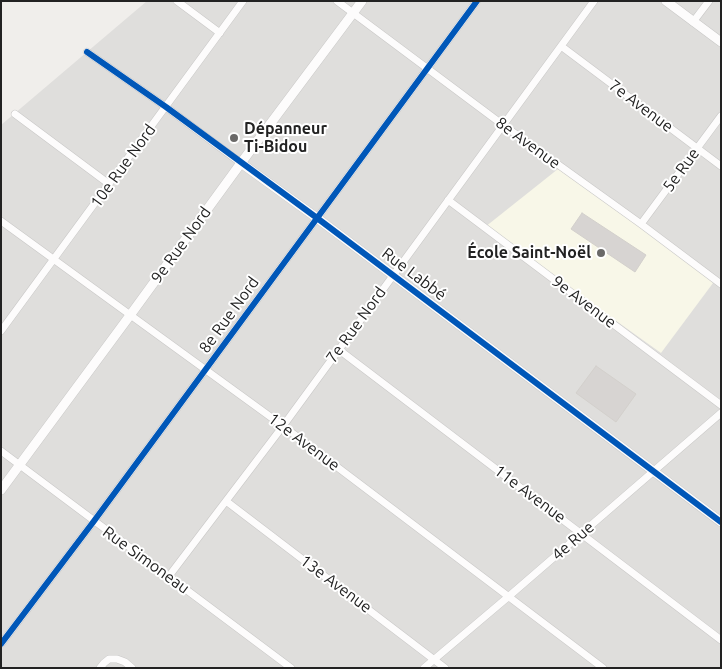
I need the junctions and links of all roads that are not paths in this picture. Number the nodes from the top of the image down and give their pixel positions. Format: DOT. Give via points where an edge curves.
graph roads {
  1 [pos="177,1"];
  2 [pos="243,1"];
  3 [pos="337,1"];
  4 [pos="362,1"];
  5 [pos="477,1"];
  6 [pos="594,1"];
  7 [pos="666,1"];
  8 [pos="708,1"];
  9 [pos="353,13"];
  10 [pos="693,22"];
  11 [pos="220,33"];
  12 [pos="721,42"];
  13 [pos="561,46"];
  14 [pos="87,52"];
  15 [pos="427,69"];
  16 [pos="166,107"];
  17 [pos="14,114"];
  18 [pos="721,116"];
  19 [pos="503,125"];
  20 [pos="698,148"];
  21 [pos="241,162"];
  22 [pos="721,166"];
  23 [pos="109,184"];
  24 [pos="448,200"];
  25 [pos="317,218"];
  26 [pos="1,221"];
  27 [pos="642,224"];
  28 [pos="55,259"];
  29 [pos="392,275"];
  30 [pos="721,284"];
  31 [pos="131,314"];
  32 [pos="1,331"];
  33 [pos="338,349"];
  34 [pos="205,370"];
  35 [pos="721,405"];
  36 [pos="721,413"];
  37 [pos="282,426"];
  38 [pos="1,451"];
  39 [pos="20,465"];
  40 [pos="654,471"];
  41 [pos="1,490"];
  42 [pos="226,501"];
  43 [pos="94,521"];
  44 [pos="721,522"];
  45 [pos="581,533"];
  46 [pos="169,576"];
  47 [pos="508,597"];
  48 [pos="721,640"];
  49 [pos="1,644"];
  50 [pos="434,659"];
  51 [pos="100,668"];
  52 [pos="132,668"];
  53 [pos="291,668"];
  54 [pos="424,668"];
  55 [pos="446,668"];
  56 [pos="603,668"];
  1 -- 11 [label="street"];
  2 -- 11 [label="street, 10e Rue Nord"];
  3 -- 9 [label="street, 8e Avenue"];
  4 -- 9 [label="street, 9e Rue Nord"];
  5 -- 15 [label="street, 8e Rue Nord"];
  6 -- 13 [label="street, 7e Rue Nord"];
  7 -- 10 [label="street"];
  8 -- 10 [label="street"];
  9 -- 15 [label="street, 8e Avenue"];
  9 -- 21 [label="street, 9e Rue Nord"];
  10 -- 12 [label="street"];
  11 -- 16 [label="street, 10e Rue Nord"];
  13 -- 19 [label="street, 7e Rue Nord"];
  13 -- 20 [label="street, 7e Avenue"];
  14 -- 16 [label="street, Rue Labbé"];
  15 -- 19 [label="street, 8e Avenue"];
  15 -- 25 [label="street, 8e Rue Nord"];
  16 -- 21 [label="street, Rue Labbé"];
  16 -- 23 [label="street, 10e Rue Nord"];
  17 -- 23 [label="street"];
  18 -- 20 [label="street, 5e Rue"];
  19 -- 24 [label="street, 7e Rue Nord"];
  19 -- 27 [label="street, 8e Avenue"];
  20 -- 22 [label="street, 7e Avenue"];
  20 -- 27 [label="street, 5e Rue"];
  21 -- 25 [label="street, Rue Labbé"];
  21 -- 31 [label="street, 9e Rue Nord"];
  23 -- 28 [label="street, 10e Rue Nord"];
  24 -- 29 [label="street, 7e Rue Nord"];
  24 -- 35 [label="street, 9e Avenue"];
  25 -- 29 [label="street, Rue Labbé"];
  25 -- 34 [label="street, 8e Rue Nord"];
  26 -- 28 [label="street, 12e Avenue"];
  27 -- 30 [label="street, 8e Avenue"];
  28 -- 31 [label="street, 12e Avenue"];
  28 -- 32 [label="street, 10e Rue Nord"];
  29 -- 33 [label="street, 7e Rue Nord"];
  29 -- 40 [label="street, Rue Labbé"];
  31 -- 34 [label="street, 12e Avenue"];
  31 -- 39 [label="street, 9e Rue Nord"];
  33 -- 37 [label="street, 7e Rue Nord"];
  33 -- 45 [label="street, 11e Avenue"];
  34 -- 37 [label="street, 12e Avenue"];
  34 -- 43 [label="street, 8e Rue Nord"];
  36 -- 40 [label="street, 4e Rue"];
  37 -- 42 [label="street, 7e Rue Nord"];
  37 -- 47 [label="street, 12e Avenue"];
  38 -- 39 [label="street, Rue Simoneau"];
  39 -- 41 [label="street, 9e Rue Nord"];
  39 -- 43 [label="street, Rue Simoneau"];
  40 -- 44 [label="street, Rue Labbé"];
  40 -- 45 [label="street, 4e Rue"];
  42 -- 46 [label="street, 7e Rue Nord"];
  42 -- 50 [label="street, 13e Avenue"];
  43 -- 46 [label="street, Rue Simoneau"];
  43 -- 49 [label="street, 8e Rue Nord"];
  45 -- 47 [label="street, 4e Rue"];
  45 -- 48 [label="street, 11e Avenue"];
  46 -- 53 [label="street, Rue Simoneau"];
  47 -- 50 [label="street, 4e Rue"];
  47 -- 56 [label="street, 12e Avenue"];
  50 -- 54 [label="street, 4e Rue"];
  50 -- 55 [label="street, 13e Avenue"];
  51 -- 52 [label="street" via="104,662 117,659"];
}
